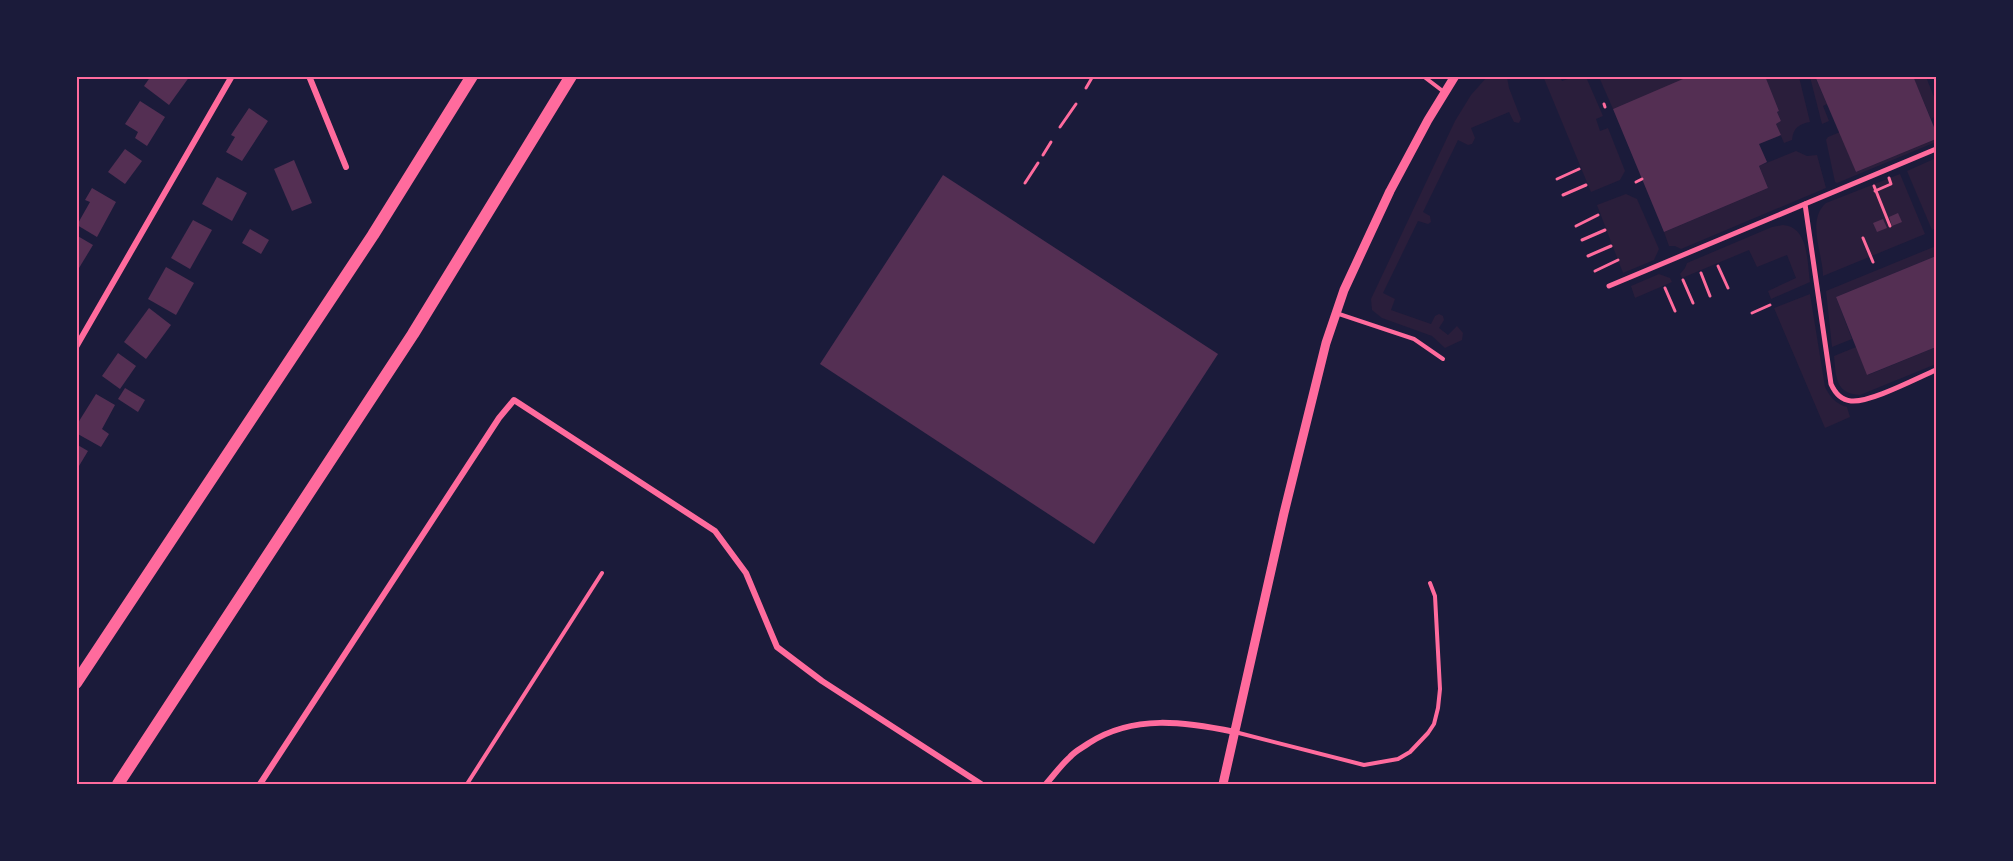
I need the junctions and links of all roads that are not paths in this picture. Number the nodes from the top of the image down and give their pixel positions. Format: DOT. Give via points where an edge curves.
graph roads {
  1 [pos="232,76"];
  2 [pos="309,76"];
  3 [pos="472,76"];
  4 [pos="571,76"];
  5 [pos="1423,76"];
  6 [pos="1455,76"];
  7 [pos="1445,92"];
  8 [pos="1936,149"];
  9 [pos="346,167"];
  10 [pos="1805,204"];
  11 [pos="1609,286"];
  12 [pos="1336,313"];
  13 [pos="76,347"];
  14 [pos="1443,359"];
  15 [pos="1936,370"];
  16 [pos="602,573"];
  17 [pos="1430,583"];
  18 [pos="76,683"];
  19 [pos="1235,732"];
  20 [pos="118,784"];
  21 [pos="260,784"];
  22 [pos="467,784"];
  23 [pos="981,784"];
  24 [pos="1046,784"];
  25 [pos="1223,784"];
  1 -- 13 [label="street"];
  2 -- 9 [label="street"];
  3 -- 18 [label="highway" via="373,235"];
  4 -- 20 [label="highway" via="413,333"];
  5 -- 7 [label="lane"];
  6 -- 7 [label="main road"];
  7 -- 12 [label="main road" via="1390,191"];
  8 -- 10 [label="street"];
  10 -- 11 [label="street"];
  10 -- 15 [label="street" via="1834,390 1849,401 1865,400"];
  12 -- 14 [label="lane" via="1414,339"];
  12 -- 19 [label="main road" via="1303,429"];
  16 -- 22 [label="lane"];
  17 -- 19 [label="lane" via="1435,596 1440,689 1434,724 1410,752 1398,759 1364,765"];
  19 -- 24 [label="street" via="1175,722 1131,726 1102,734 1071,755"];
  19 -- 25 [label="main road"];
  21 -- 23 [label="street" via="514,400 715,531 746,573 777,647 822,681"];
}
